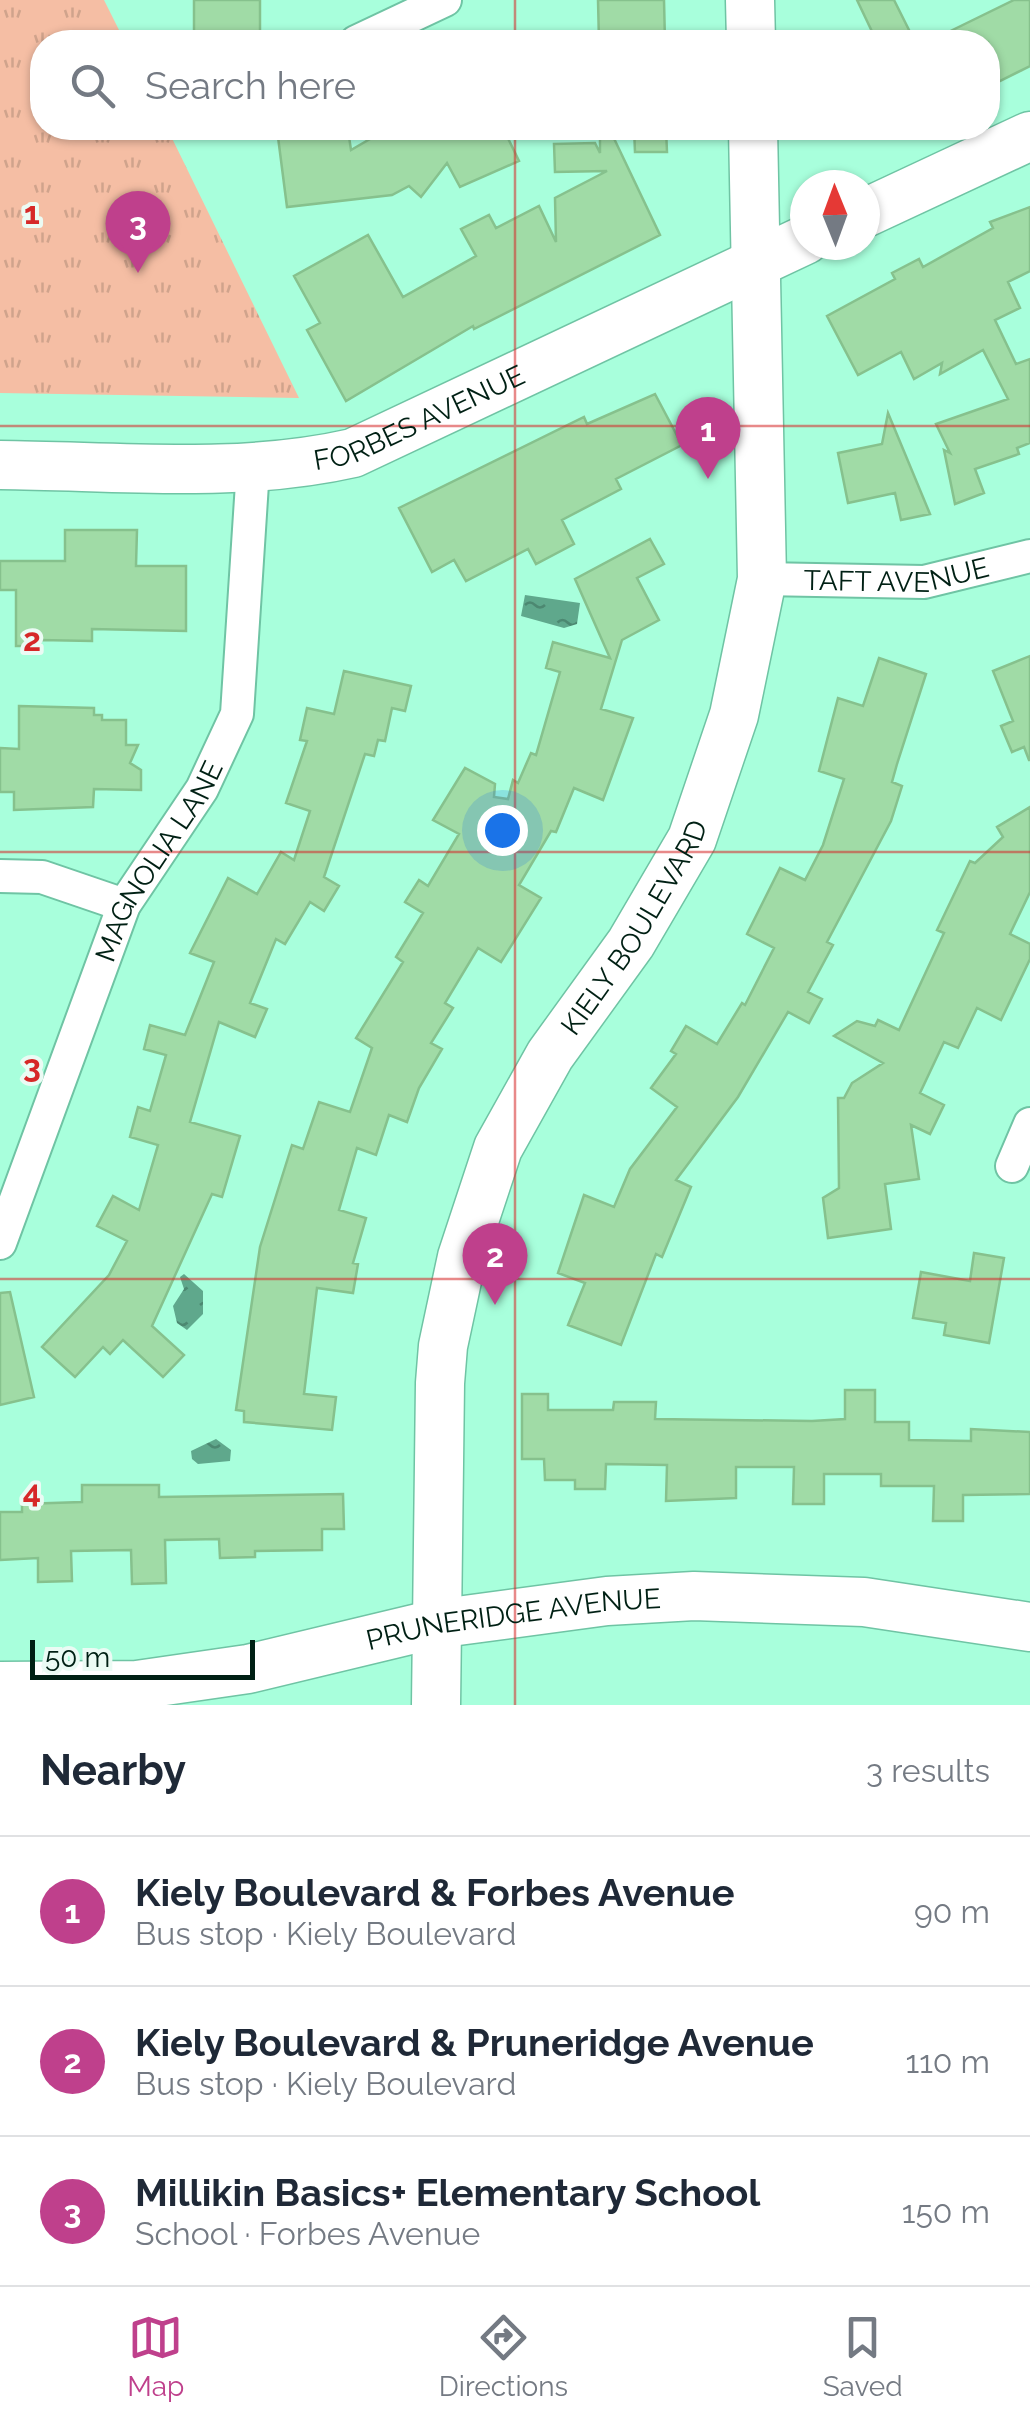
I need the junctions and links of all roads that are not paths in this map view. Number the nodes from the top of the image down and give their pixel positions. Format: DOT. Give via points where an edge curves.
graph roads {
  1 [pos="444,0"];
  2 [pos="750,0"];
  3 [pos="381,30"];
  4 [pos="751,30"];
  5 [pos="1030,136"];
  6 [pos="752,140"];
  7 [pos="880,205"];
  8 [pos="790,247"];
  9 [pos="754,263"];
  10 [pos="0,464"];
  11 [pos="253,468"];
  12 [pos="1030,556"];
  13 [pos="762,579"];
  14 [pos="0,876"];
  15 [pos="124,904"];
  16 [pos="1030,1124"];
  17 [pos="1012,1166"];
  18 [pos="0,1243"];
  19 [pos="435,1624"];
  20 [pos="1030,1627"];
  21 [pos="0,1686"];
  22 [pos="436,1705"];
  1 -- 3 [label="street"];
  2 -- 4 [label="main road"];
  5 -- 7 [label="main road"];
  6 -- 9 [label="main road, KIELY BOULEVARD"];
  8 -- 9 [label="main road, FORBES AVENUE"];
  9 -- 11 [label="main road, FORBES AVENUE" via="420,426 353,453"];
  9 -- 13 [label="main road, KIELY BOULEVARD"];
  10 -- 11 [label="main road, FORBES AVENUE"];
  11 -- 15 [label="street, MAGNOLIA LANE" via="237,714 202,789"];
  12 -- 13 [label="street, TAFT AVENUE" via="924,582"];
  13 -- 19 [label="main road, KIELY BOULEVARD" via="734,715 692,838 498,1148 462,1258 442,1346"];
  14 -- 15 [label="street" via="42,877"];
  15 -- 18 [label="street, MAGNOLIA LANE"];
  16 -- 17 [label="street"];
  19 -- 20 [label="main road, PRUNERIDGE AVENUE" via="694,1596 864,1602"];
  19 -- 21 [label="main road, PRUNERIDGE AVENUE" via="248,1668 155,1682"];
  19 -- 22 [label="main road, KIELY BOULEVARD"];
}
